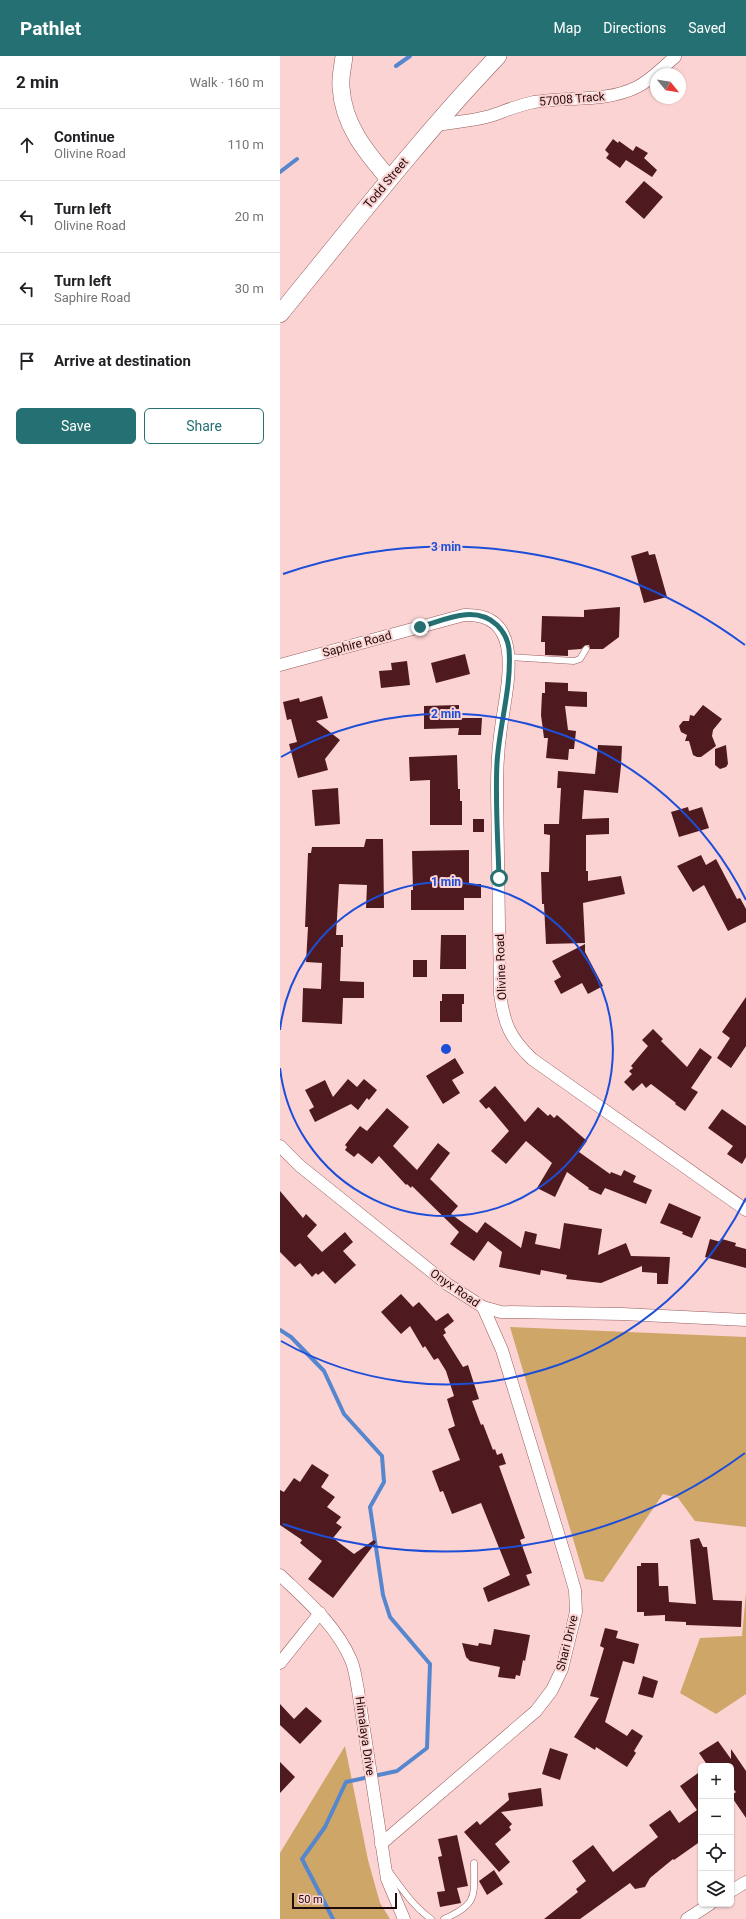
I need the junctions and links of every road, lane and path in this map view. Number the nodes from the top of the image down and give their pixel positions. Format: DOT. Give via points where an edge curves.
graph roads {
  1 [pos="344,56"];
  2 [pos="498,56"];
  3 [pos="675,56"];
  4 [pos="436,125"];
  5 [pos="389,179"];
  6 [pos="280,314"];
  7 [pos="482,616"];
  8 [pos="586,649"];
  9 [pos="509,657"];
  10 [pos="280,665"];
  11 [pos="280,1146"];
  12 [pos="746,1210"];
  13 [pos="483,1307"];
  14 [pos="746,1320"];
  15 [pos="280,1575"];
  16 [pos="320,1614"];
  17 [pos="280,1663"];
  18 [pos="381,1844"];
  19 [pos="474,1863"];
  20 [pos="385,1866"];
  21 [pos="746,1882"];
  22 [pos="734,1889"];
  23 [pos="705,1907"];
  24 [pos="404,1919"];
  25 [pos="431,1919"];
  26 [pos="444,1919"];
  27 [pos="687,1919"];
  1 -- 5 [label="street" via="341,87 348,122 363,148"];
  2 -- 4 [label="street, Todd Street"];
  3 -- 4 [label="street, 57008 Track" via="638,87 621,94 594,98 553,99 489,116"];
  4 -- 5 [label="street, Todd Street"];
  5 -- 6 [label="street, Todd Street"];
  7 -- 9 [label="street, Olivine Road" via="502,632"];
  7 -- 10 [label="street, Saphire Road" via="464,615"];
  8 -- 9 [label="lane" via="580,658 574,661"];
  9 -- 12 [label="street, Olivine Road" via="497,763 497,789 500,994 503,1016 510,1033 519,1047 532,1059"];
  11 -- 13 [label="street, Onyx Road" via="300,1166 447,1284"];
  13 -- 14 [label="street, Onyx Road" via="501,1312"];
  13 -- 18 [label="street, Shari Drive" via="502,1350 575,1590 576,1612 562,1669 552,1690 536,1711"];
  15 -- 16 [label="street, Himalaya Drive"];
  16 -- 17 [label="street"];
  16 -- 18 [label="street, Himalaya Drive" via="341,1640 352,1661"];
  18 -- 20 [label="street, Himalaya Drive"];
  19 -- 26 [label="lane" via="474,1894 471,1901 457,1913"];
  20 -- 24 [label="street, Himalaya Drive" via="387,1879"];
  20 -- 25 [label="lane" via="411,1902"];
  21 -- 22 [label="street"];
  23 -- 27 [label="street"];
}
